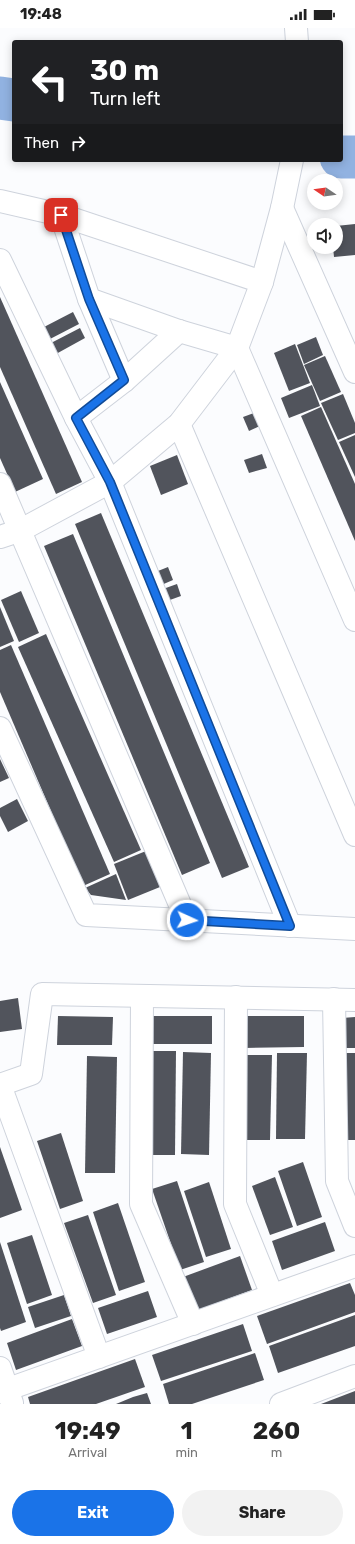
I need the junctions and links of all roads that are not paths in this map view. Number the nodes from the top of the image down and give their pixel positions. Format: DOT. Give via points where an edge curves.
graph roads {
  1 [pos="296,28"];
  2 [pos="297,40"];
  3 [pos="290,165"];
  4 [pos="0,201"];
  5 [pos="282,208"];
  6 [pos="61,215"];
  7 [pos="0,260"];
  8 [pos="262,282"];
  9 [pos="89,299"];
  10 [pos="179,331"];
  11 [pos="237,348"];
  12 [pos="355,372"];
  13 [pos="124,380"];
  14 [pos="76,418"];
  15 [pos="180,424"];
  16 [pos="110,482"];
  17 [pos="0,484"];
  18 [pos="21,530"];
  19 [pos="0,537"];
  20 [pos="355,620"];
  21 [pos="0,728"];
  22 [pos="355,835"];
  23 [pos="187,920"];
  24 [pos="290,926"];
  25 [pos="355,929"];
  26 [pos="142,996"];
  27 [pos="236,997"];
  28 [pos="334,999"];
  29 [pos="355,1000"];
  30 [pos="0,1085"];
  31 [pos="355,1226"];
  32 [pos="355,1266"];
  33 [pos="272,1296"];
  34 [pos="193,1324"];
  35 [pos="99,1357"];
  36 [pos="0,1368"];
  37 [pos="355,1376"];
  38 [pos="7,1395"];
  39 [pos="281,1404"];
  1 -- 2 [label="street"];
  3 -- 5 [label="street"];
  4 -- 6 [label="street"];
  5 -- 8 [label="street"];
  5 -- 12 [label="street"];
  6 -- 8 [label="street"];
  6 -- 9 [label="street"];
  7 -- 14 [label="street"];
  8 -- 11 [label="street"];
  9 -- 10 [label="street"];
  9 -- 13 [label="street"];
  10 -- 11 [label="street"];
  10 -- 13 [label="street"];
  11 -- 15 [label="street"];
  11 -- 20 [label="street"];
  13 -- 14 [label="street"];
  14 -- 16 [label="street"];
  15 -- 16 [label="street"];
  15 -- 22 [label="street"];
  16 -- 18 [label="street"];
  16 -- 24 [label="street"];
  17 -- 18 [label="street"];
  18 -- 19 [label="street"];
  18 -- 23 [label="street"];
  21 -- 23 [label="street" via="86,915"];
  23 -- 24 [label="street"];
  24 -- 25 [label="street"];
  26 -- 27 [label="street"];
  26 -- 30 [label="street" via="42,994 31,1074"];
  26 -- 34 [label="street" via="141,1204"];
  27 -- 28 [label="street"];
  27 -- 33 [label="street" via="234,1204"];
  28 -- 29 [label="street"];
  28 -- 31 [label="street" via="337,1181"];
  30 -- 35 [label="street"];
  32 -- 33 [label="street"];
  33 -- 34 [label="street"];
  34 -- 35 [label="street"];
  35 -- 38 [label="street"];
  36 -- 38 [label="street"];
  37 -- 39 [label="street"];
}
